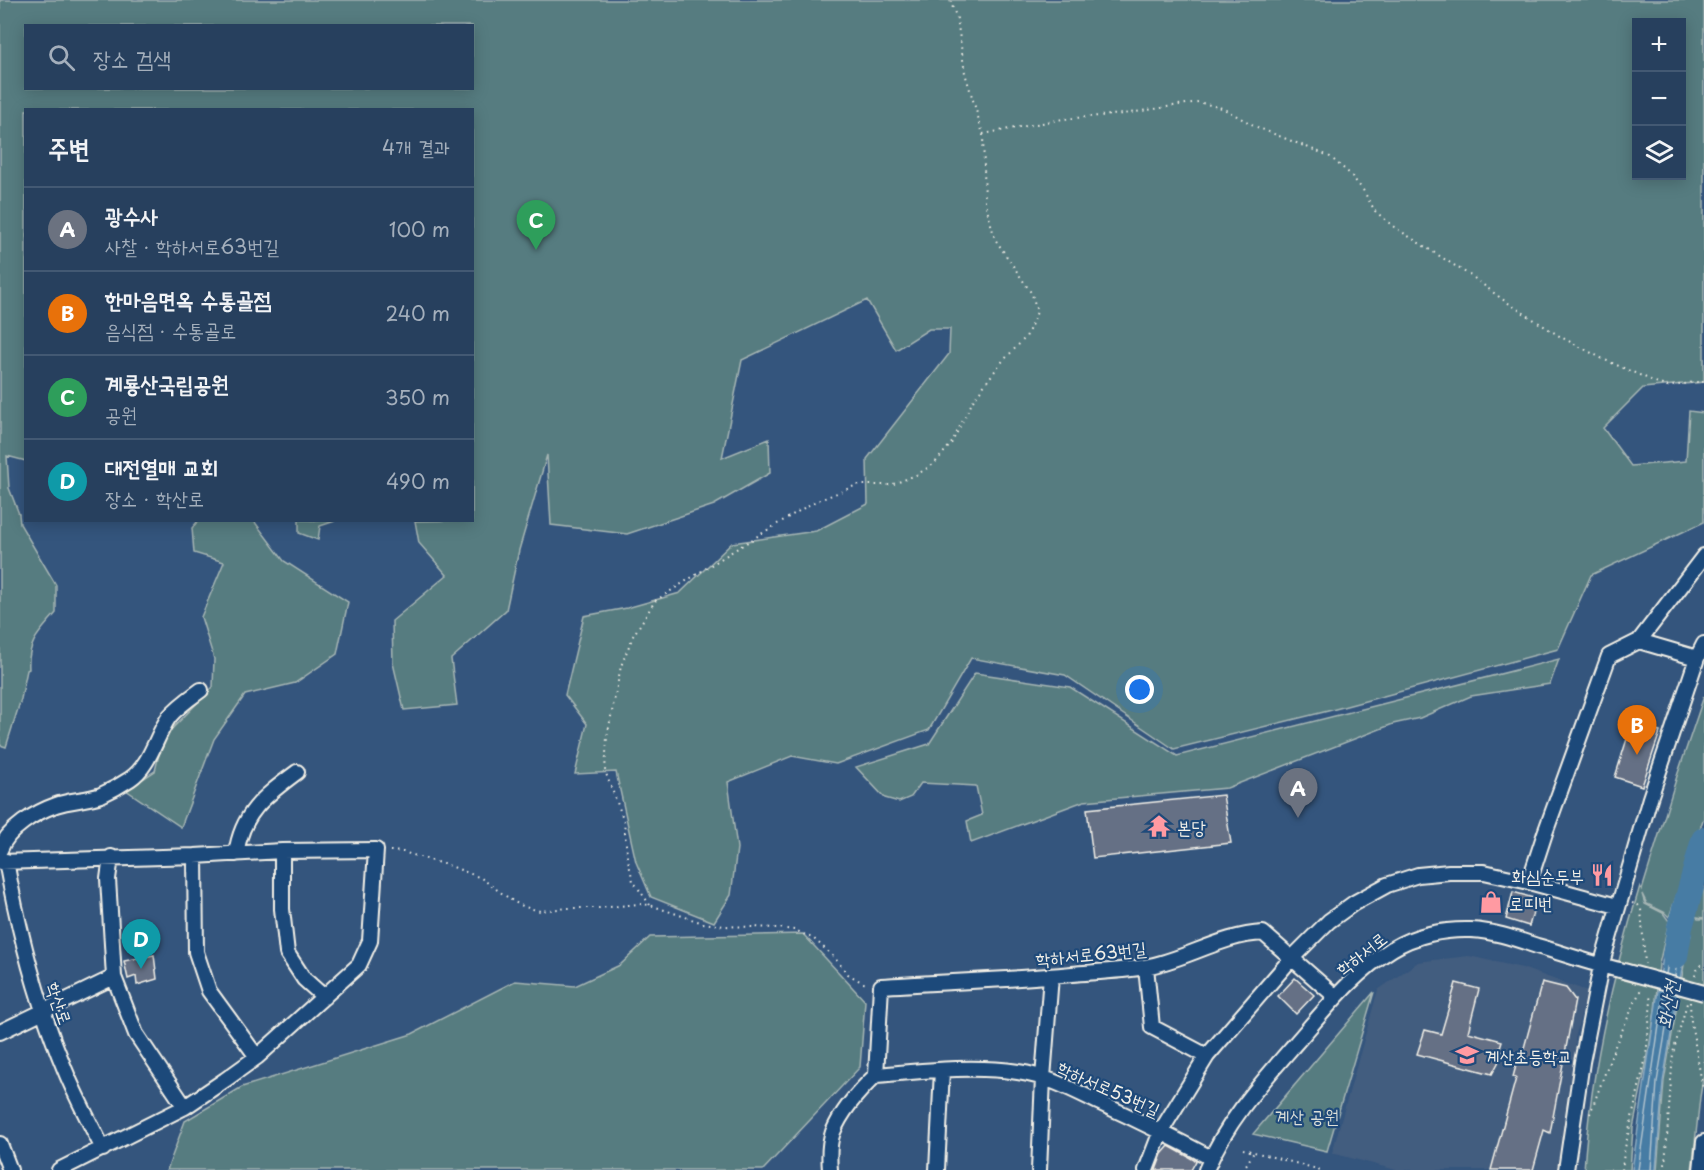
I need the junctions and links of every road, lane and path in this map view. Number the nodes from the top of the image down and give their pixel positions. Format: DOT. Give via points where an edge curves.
graph roads {
  1 [pos="950,0"];
  2 [pos="983,134"];
  3 [pos="1704,382"];
  4 [pos="1704,556"];
  5 [pos="1639,641"];
  6 [pos="1704,644"];
  7 [pos="1697,658"];
  8 [pos="201,690"];
  9 [pos="297,772"];
  10 [pos="376,850"];
  11 [pos="282,851"];
  12 [pos="236,854"];
  13 [pos="195,856"];
  14 [pos="2,857"];
  15 [pos="111,857"];
  16 [pos="1529,882"];
  17 [pos="1624,904"];
  18 [pos="650,905"];
  19 [pos="1291,959"];
  20 [pos="1704,961"];
  21 [pos="1146,966"];
  22 [pos="1601,966"];
  23 [pos="1645,972"];
  24 [pos="1051,976"];
  25 [pos="114,977"];
  26 [pos="1695,978"];
  27 [pos="1645,981"];
  28 [pos="881,986"];
  29 [pos="1648,991"];
  30 [pos="1704,993"];
  31 [pos="324,997"];
  32 [pos="1336,997"];
  33 [pos="43,1011"];
  34 [pos="0,1032"];
  35 [pos="1207,1056"];
  36 [pos="257,1057"];
  37 [pos="942,1070"];
  38 [pos="876,1075"];
  39 [pos="1043,1078"];
  40 [pos="1703,1089"];
  41 [pos="185,1107"];
  42 [pos="1589,1115"];
  43 [pos="1161,1131"];
  44 [pos="1704,1142"];
  45 [pos="0,1144"];
  46 [pos="103,1149"];
  47 [pos="1243,1149"];
  48 [pos="1254,1152"];
  49 [pos="1208,1164"];
  50 [pos="1310,1168"];
  51 [pos="10,1170"];
  52 [pos="59,1170"];
  53 [pos="830,1170"];
  54 [pos="937,1170"];
  55 [pos="1039,1170"];
  56 [pos="1146,1170"];
  57 [pos="1243,1170"];
  58 [pos="1321,1170"];
  59 [pos="1566,1170"];
  60 [pos="1622,1170"];
  61 [pos="1662,1170"];
  62 [pos="1701,1170"];
  1 -- 2 [label="path"];
  2 -- 3 [label="path" via="1063,119 1198,102 1222,108 1258,128 1329,156 1350,174 1375,211 1394,226 1561,337 1667,387"];
  2 -- 18 [label="path" via="985,201 995,239 1032,294 1037,312 1026,337 974,399 951,444 934,464 891,485 857,484 812,503 655,601 633,636 621,666 607,737 605,771 624,821 633,881"];
  4 -- 5 [label="street"];
  5 -- 7 [label="street"];
  5 -- 16 [label="street" via="1609,656"];
  6 -- 7 [label="street"];
  7 -- 17 [label="street" via="1650,798"];
  8 -- 14 [label="street" via="170,717 131,778 102,794 56,804 30,818 10,832"];
  9 -- 12 [label="street" via="253,808 243,826"];
  10 -- 11 [label="street"];
  10 -- 18 [label="path" via="403,852 453,867 481,878 514,902 540,911"];
  10 -- 31 [label="street" via="370,941 359,965"];
  11 -- 12 [label="street"];
  11 -- 31 [label="street" via="287,953 304,979"];
  12 -- 13 [label="street"];
  13 -- 15 [label="street"];
  13 -- 36 [label="street" via="196,952 209,991"];
  14 -- 15 [label="street"];
  14 -- 33 [label="street, 학산로"];
  15 -- 25 [label="street" via="108,879"];
  16 -- 17 [label="street"];
  16 -- 19 [label="street" via="1484,872 1449,872 1418,875 1387,885 1329,921"];
  17 -- 22 [label="street"];
  17 -- 23 [label="path" via="1641,909"];
  18 -- 28 [label="path" via="703,923 795,930 814,939 863,984"];
  19 -- 21 [label="street, 학하서로63번길" via="1263,933 1251,933"];
  19 -- 32 [label="street, 학하서로63번길"];
  19 -- 35 [label="street"];
  20 -- 26 [label="path"];
  21 -- 24 [label="street, 학하서로63번길"];
  21 -- 35 [label="street" via="1152,1027"];
  22 -- 30 [label="street, 학하서로, bridge"];
  22 -- 32 [label="street, 학하서로" via="1504,935 1445,931 1394,948 1364,969"];
  22 -- 59 [label="street"];
  24 -- 28 [label="street, 학하서로63번길"];
  24 -- 39 [label="street, 학하서로53번길"];
  25 -- 33 [label="street"];
  25 -- 41 [label="street" via="136,1034"];
  27 -- 42 [label="path"];
  28 -- 38 [label="street"];
  29 -- 60 [label="path" via="1651,1001 1646,1057"];
  31 -- 36 [label="street"];
  32 -- 49 [label="street, 학하서로" via="1249,1098"];
  33 -- 34 [label="street"];
  33 -- 46 [label="street, 학산로" via="65,1071"];
  35 -- 43 [label="street"];
  36 -- 41 [label="street"];
  37 -- 38 [label="street, 학하서로53번길"];
  37 -- 39 [label="street, 학하서로53번길" via="1018,1072"];
  37 -- 54 [label="street"];
  38 -- 53 [label="street" via="846,1108 832,1134"];
  39 -- 43 [label="street, 학하서로53번길"];
  39 -- 55 [label="street, 학하서로53번길"];
  40 -- 61 [label="path" via="1690,1022 1690,994 1673,1053"];
  41 -- 46 [label="street"];
  43 -- 49 [label="street, 학하서로53번길"];
  43 -- 56 [label="street, 학하서로53번길"];
  44 -- 62 [label="street"];
  45 -- 51 [label="street"];
  46 -- 52 [label="street"];
  47 -- 48 [label="path"];
  48 -- 50 [label="path"];
  48 -- 57 [label="path"];
  50 -- 58 [label="path"];
}
